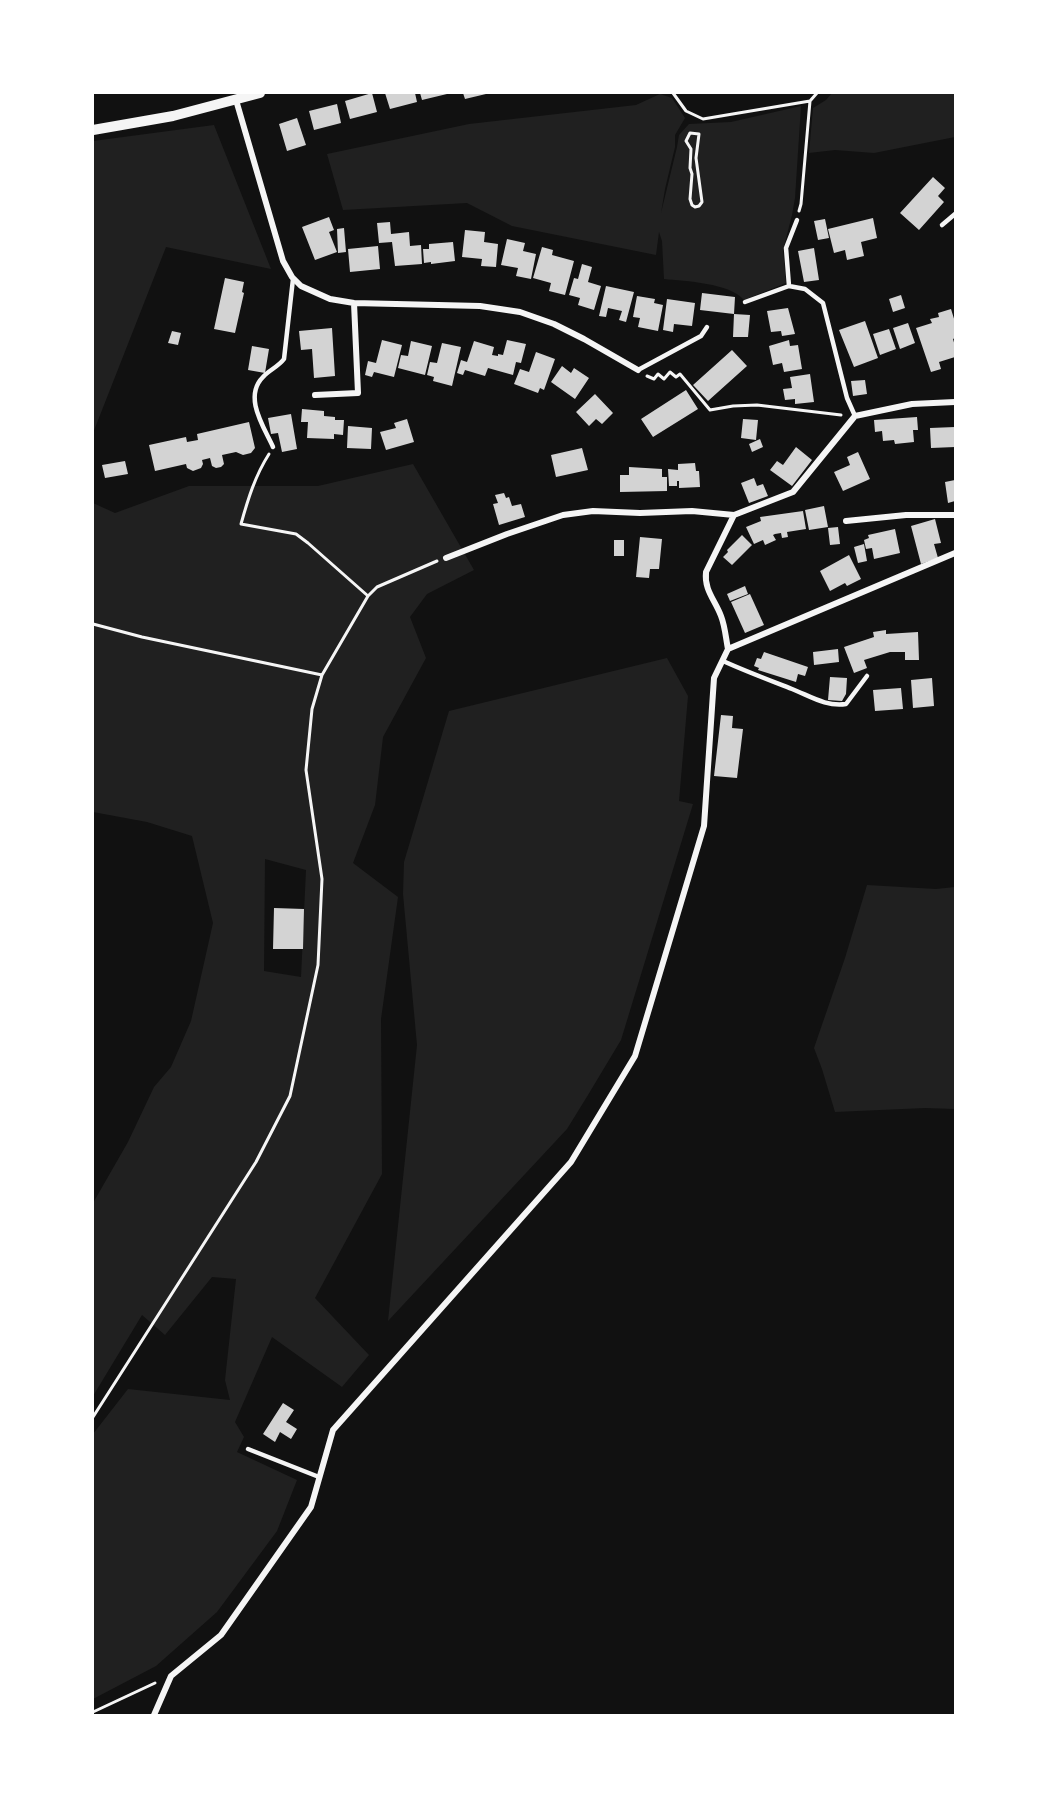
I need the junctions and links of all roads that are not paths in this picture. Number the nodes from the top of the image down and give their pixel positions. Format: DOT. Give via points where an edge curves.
graph roads {
  1 [pos="260,93"];
  2 [pos="236,99"];
  3 [pos="93,130"];
  4 [pos="955,214"];
  5 [pos="797,220"];
  6 [pos="942,225"];
  7 [pos="293,279"];
  8 [pos="789,286"];
  9 [pos="746,302"];
  10 [pos="354,303"];
  11 [pos="707,327"];
  12 [pos="638,370"];
  13 [pos="315,395"];
  14 [pos="955,402"];
  15 [pos="855,416"];
  16 [pos="273,447"];
  17 [pos="734,515"];
  18 [pos="955,515"];
  19 [pos="846,521"];
  20 [pos="955,553"];
  21 [pos="446,558"];
  22 [pos="728,649"];
  23 [pos="723,661"];
  24 [pos="867,676"];
  25 [pos="248,1449"];
  26 [pos="319,1477"];
  27 [pos="154,1715"];
  1 -- 2 [label="street"];
  2 -- 3 [label="street" via="172,116"];
  2 -- 7 [label="street" via="283,261"];
  4 -- 6 [label="lane"];
  5 -- 8 [label="lane" via="786,248"];
  7 -- 10 [label="street" via="330,299"];
  7 -- 16 [label="lane" via="284,359 259,382 255,396 259,418"];
  8 -- 9 [label="lane"];
  8 -- 15 [label="lane" via="805,289 823,303"];
  10 -- 12 [label="street" via="480,306 520,312 554,324"];
  10 -- 13 [label="street" via="358,393"];
  11 -- 12 [label="lane" via="701,336"];
  14 -- 15 [label="street" via="912,404"];
  15 -- 17 [label="street" via="793,492"];
  17 -- 21 [label="street" via="593,511 563,515"];
  17 -- 22 [label="street" via="705,581 721,616"];
  18 -- 19 [label="street"];
  20 -- 22 [label="street"];
  22 -- 23 [label="street"];
  23 -- 24 [label="lane" via="837,705 846,704"];
  23 -- 26 [label="street" via="714,678 704,826 635,1056 571,1162 333,1430"];
  25 -- 26 [label="lane"];
  26 -- 27 [label="street" via="310,1507 221,1635 171,1676"];
}
